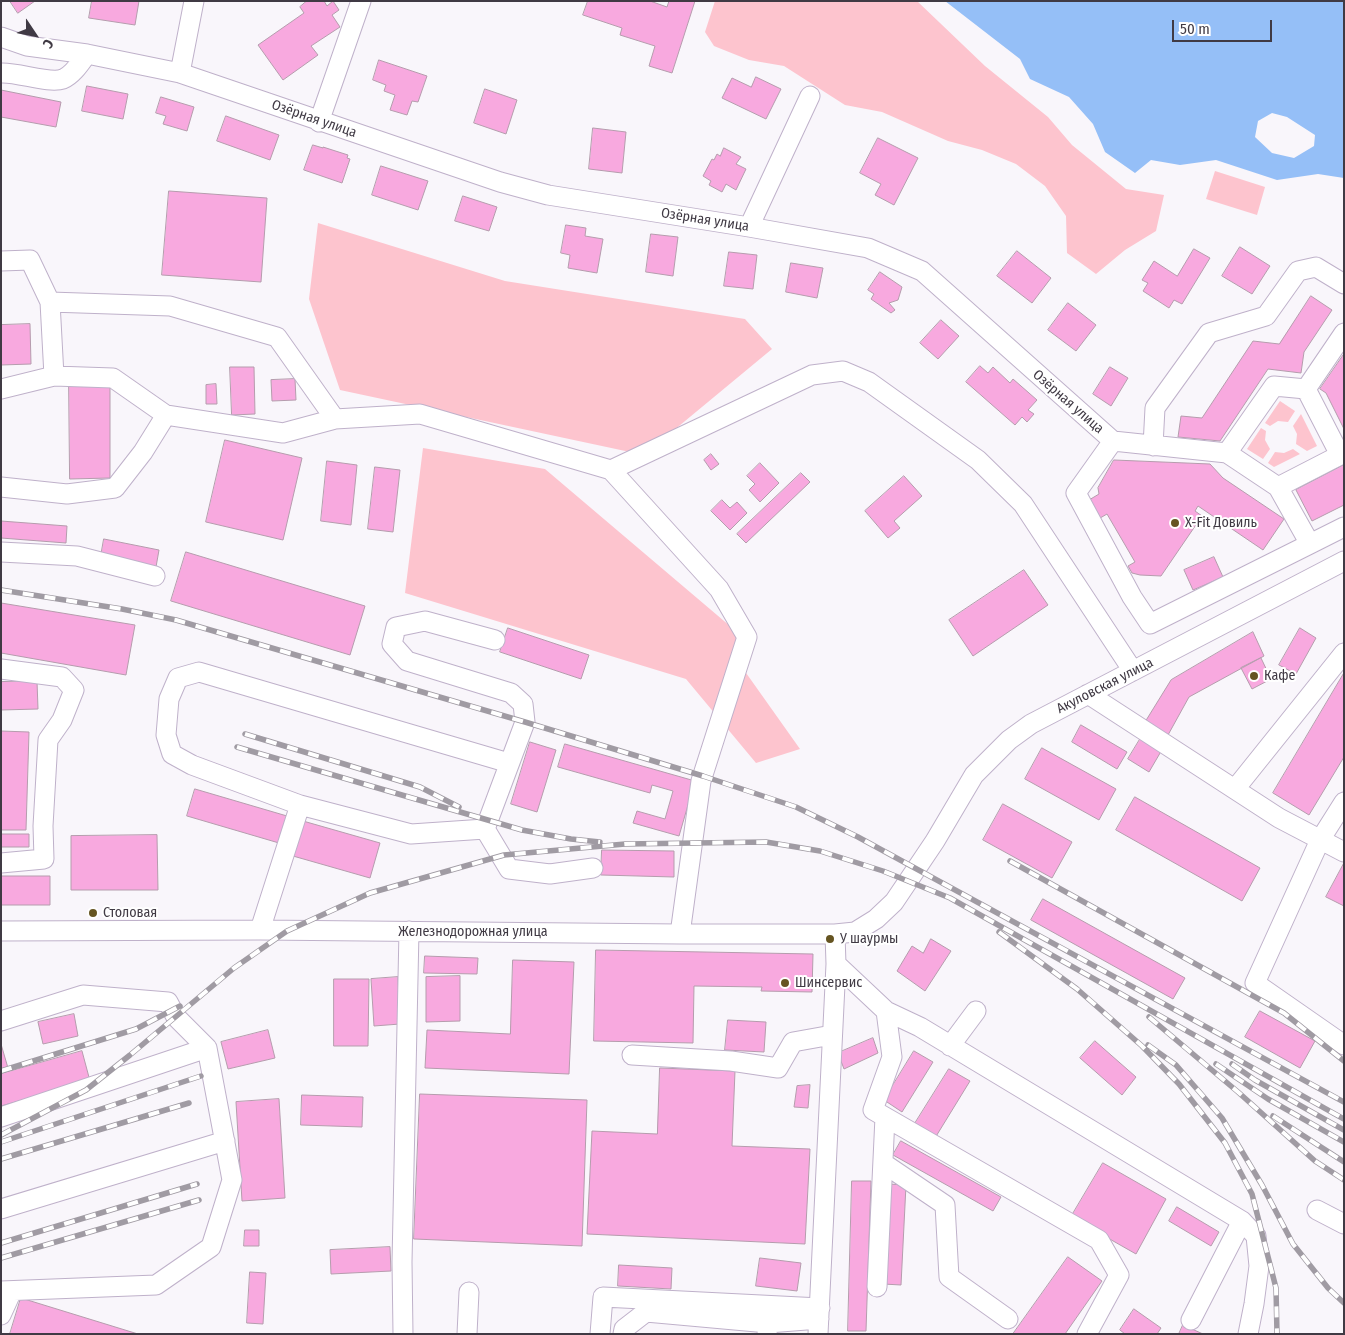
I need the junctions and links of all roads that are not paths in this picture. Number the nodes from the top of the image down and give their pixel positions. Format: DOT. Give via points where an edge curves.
graph roads {
  1 [pos="194,1"];
  2 [pos="361,1"];
  3 [pos="1,37"];
  4 [pos="87,54"];
  5 [pos="1,73"];
  6 [pos="180,73"];
  7 [pos="810,96"];
  8 [pos="319,122"];
  9 [pos="749,227"];
  10 [pos="1,261"];
  11 [pos="1344,284"];
  12 [pos="50,302"];
  13 [pos="1344,333"];
  14 [pos="54,376"];
  15 [pos="1,389"];
  16 [pos="1306,389"];
  17 [pos="166,415"];
  18 [pos="335,419"];
  19 [pos="1113,441"];
  20 [pos="1153,446"];
  21 [pos="1226,453"];
  22 [pos="1342,454"];
  23 [pos="611,470"];
  24 [pos="1,487"];
  25 [pos="1278,487"];
  26 [pos="1344,527"];
  27 [pos="1310,544"];
  28 [pos="1,552"];
  29 [pos="1344,561"];
  30 [pos="155,576"];
  31 [pos="495,640"];
  32 [pos="1344,653"];
  33 [pos="1,669"];
  34 [pos="1134,671"];
  35 [pos="1088,694"];
  36 [pos="509,764"];
  37 [pos="1235,789"];
  38 [pos="1344,802"];
  39 [pos="300,805"];
  40 [pos="485,829"];
  41 [pos="1320,840"];
  42 [pos="1344,852"];
  43 [pos="1,863"];
  44 [pos="593,868"];
  45 [pos="917,869"];
  46 [pos="260,930"];
  47 [pos="1,931"];
  48 [pos="409,931"];
  49 [pos="680,934"];
  50 [pos="835,934"];
  51 [pos="836,964"];
  52 [pos="886,1011"];
  53 [pos="976,1011"];
  54 [pos="1,1020"];
  55 [pos="832,1035"];
  56 [pos="1344,1045"];
  57 [pos="950,1046"];
  58 [pos="207,1048"];
  59 [pos="632,1055"];
  60 [pos="1,1117"];
  61 [pos="885,1117"];
  62 [pos="224,1141"];
  63 [pos="883,1163"];
  64 [pos="1,1209"];
  65 [pos="1317,1210"];
  66 [pos="1242,1221"];
  67 [pos="1344,1224"];
  68 [pos="877,1287"];
  69 [pos="7,1291"];
  70 [pos="469,1292"];
  71 [pos="1,1315"];
  72 [pos="1008,1319"];
  73 [pos="819,1320"];
  74 [pos="1191,1320"];
  75 [pos="767,1328"];
  76 [pos="403,1334"];
  77 [pos="467,1334"];
  78 [pos="600,1334"];
  79 [pos="623,1334"];
  80 [pos="1087,1334"];
  81 [pos="1248,1334"];
  1 -- 6 [label="street"];
  2 -- 8 [label="street"];
  3 -- 4 [label="street, Озёрная улица" via="27,46"];
  4 -- 5 [label="street" via="63,79"];
  4 -- 6 [label="street, Озёрная улица"];
  6 -- 8 [label="street, Озёрная улица"];
  7 -- 9 [label="street"];
  8 -- 9 [label="street, Озёрная улица" via="548,195"];
  9 -- 19 [label="street, Озёрная улица" via="868,248 922,271"];
  10 -- 12 [label="street" via="30,260"];
  11 -- 20 [label="street" via="1316,267 1298,271 1266,316 1209,333 1155,408"];
  12 -- 14 [label="street"];
  12 -- 18 [label="street" via="170,306 277,336"];
  13 -- 16 [label="street"];
  14 -- 15 [label="street"];
  14 -- 17 [label="street" via="114,378"];
  16 -- 21 [label="street" via="1274,386"];
  16 -- 22 [label="street"];
  17 -- 18 [label="street" via="283,433"];
  17 -- 24 [label="street" via="115,488 67,494"];
  18 -- 23 [label="street" via="420,414"];
  19 -- 20 [label="street, Озёрная улица"];
  19 -- 27 [label="street" via="1076,493 1150,624"];
  20 -- 21 [label="street, Озёрная улица"];
  21 -- 25 [label="street, Озёрная улица"];
  22 -- 25 [label="street"];
  23 -- 34 [label="street" via="812,375 843,371 869,382 978,460 1023,504"];
  23 -- 49 [label="street" via="720,589 747,637 701,781"];
  25 -- 27 [label="street"];
  26 -- 27 [label="street"];
  28 -- 30 [label="street" via="76,556"];
  29 -- 34 [label="street, Акуловская улица"];
  31 -- 36 [label="street" via="424,621 396,627 392,644 407,661 511,693 523,704 525,722"];
  32 -- 37 [label="street"];
  33 -- 43 [label="street" via="62,677 74,690 62,720 48,740 44,859"];
  34 -- 35 [label="street, Акуловская улица"];
  35 -- 37 [label="street"];
  35 -- 45 [label="street, Акуловская улица" via="1031,724 992,756 974,775"];
  36 -- 39 [label="street" via="199,672 178,678 169,699 166,735 172,754 192,765"];
  36 -- 40 [label="street"];
  37 -- 41 [label="street"];
  38 -- 41 [label="street"];
  39 -- 40 [label="street" via="411,834"];
  39 -- 46 [label="street"];
  40 -- 44 [label="street" via="509,869 550,874"];
  41 -- 42 [label="street"];
  41 -- 56 [label="street" via="1255,983"];
  45 -- 50 [label="street, Железнодорожная улица" via="894,902 876,919 855,932"];
  46 -- 47 [label="street, Железнодорожная улица"];
  46 -- 48 [label="street, Железнодорожная улица"];
  48 -- 49 [label="street, Железнодорожная улица"];
  48 -- 76 [label="street"];
  49 -- 50 [label="street, Железнодорожная улица"];
  50 -- 51 [label="street"];
  51 -- 52 [label="street"];
  51 -- 55 [label="street"];
  52 -- 57 [label="street"];
  52 -- 61 [label="street" via="892,1057 872,1110"];
  53 -- 57 [label="street"];
  54 -- 58 [label="street" via="83,995 168,1002 176,1017"];
  55 -- 59 [label="street" via="793,1042 778,1068 731,1061"];
  55 -- 73 [label="street"];
  57 -- 66 [label="street"];
  58 -- 60 [label="street"];
  58 -- 62 [label="street"];
  61 -- 63 [label="street"];
  61 -- 80 [label="street" via="1099,1240 1119,1275"];
  62 -- 64 [label="street"];
  62 -- 69 [label="street" via="232,1180 211,1246 156,1285"];
  63 -- 68 [label="street"];
  63 -- 72 [label="street" via="945,1205 949,1277"];
  65 -- 67 [label="street"];
  66 -- 74 [label="street"];
  66 -- 81 [label="street" via="1256,1236 1259,1266"];
  69 -- 71 [label="street"];
  70 -- 77 [label="street"];
  73 -- 75 [label="street"];
  73 -- 78 [label="street" via="603,1297"];
  75 -- 79 [label="street" via="646,1312"];
}
